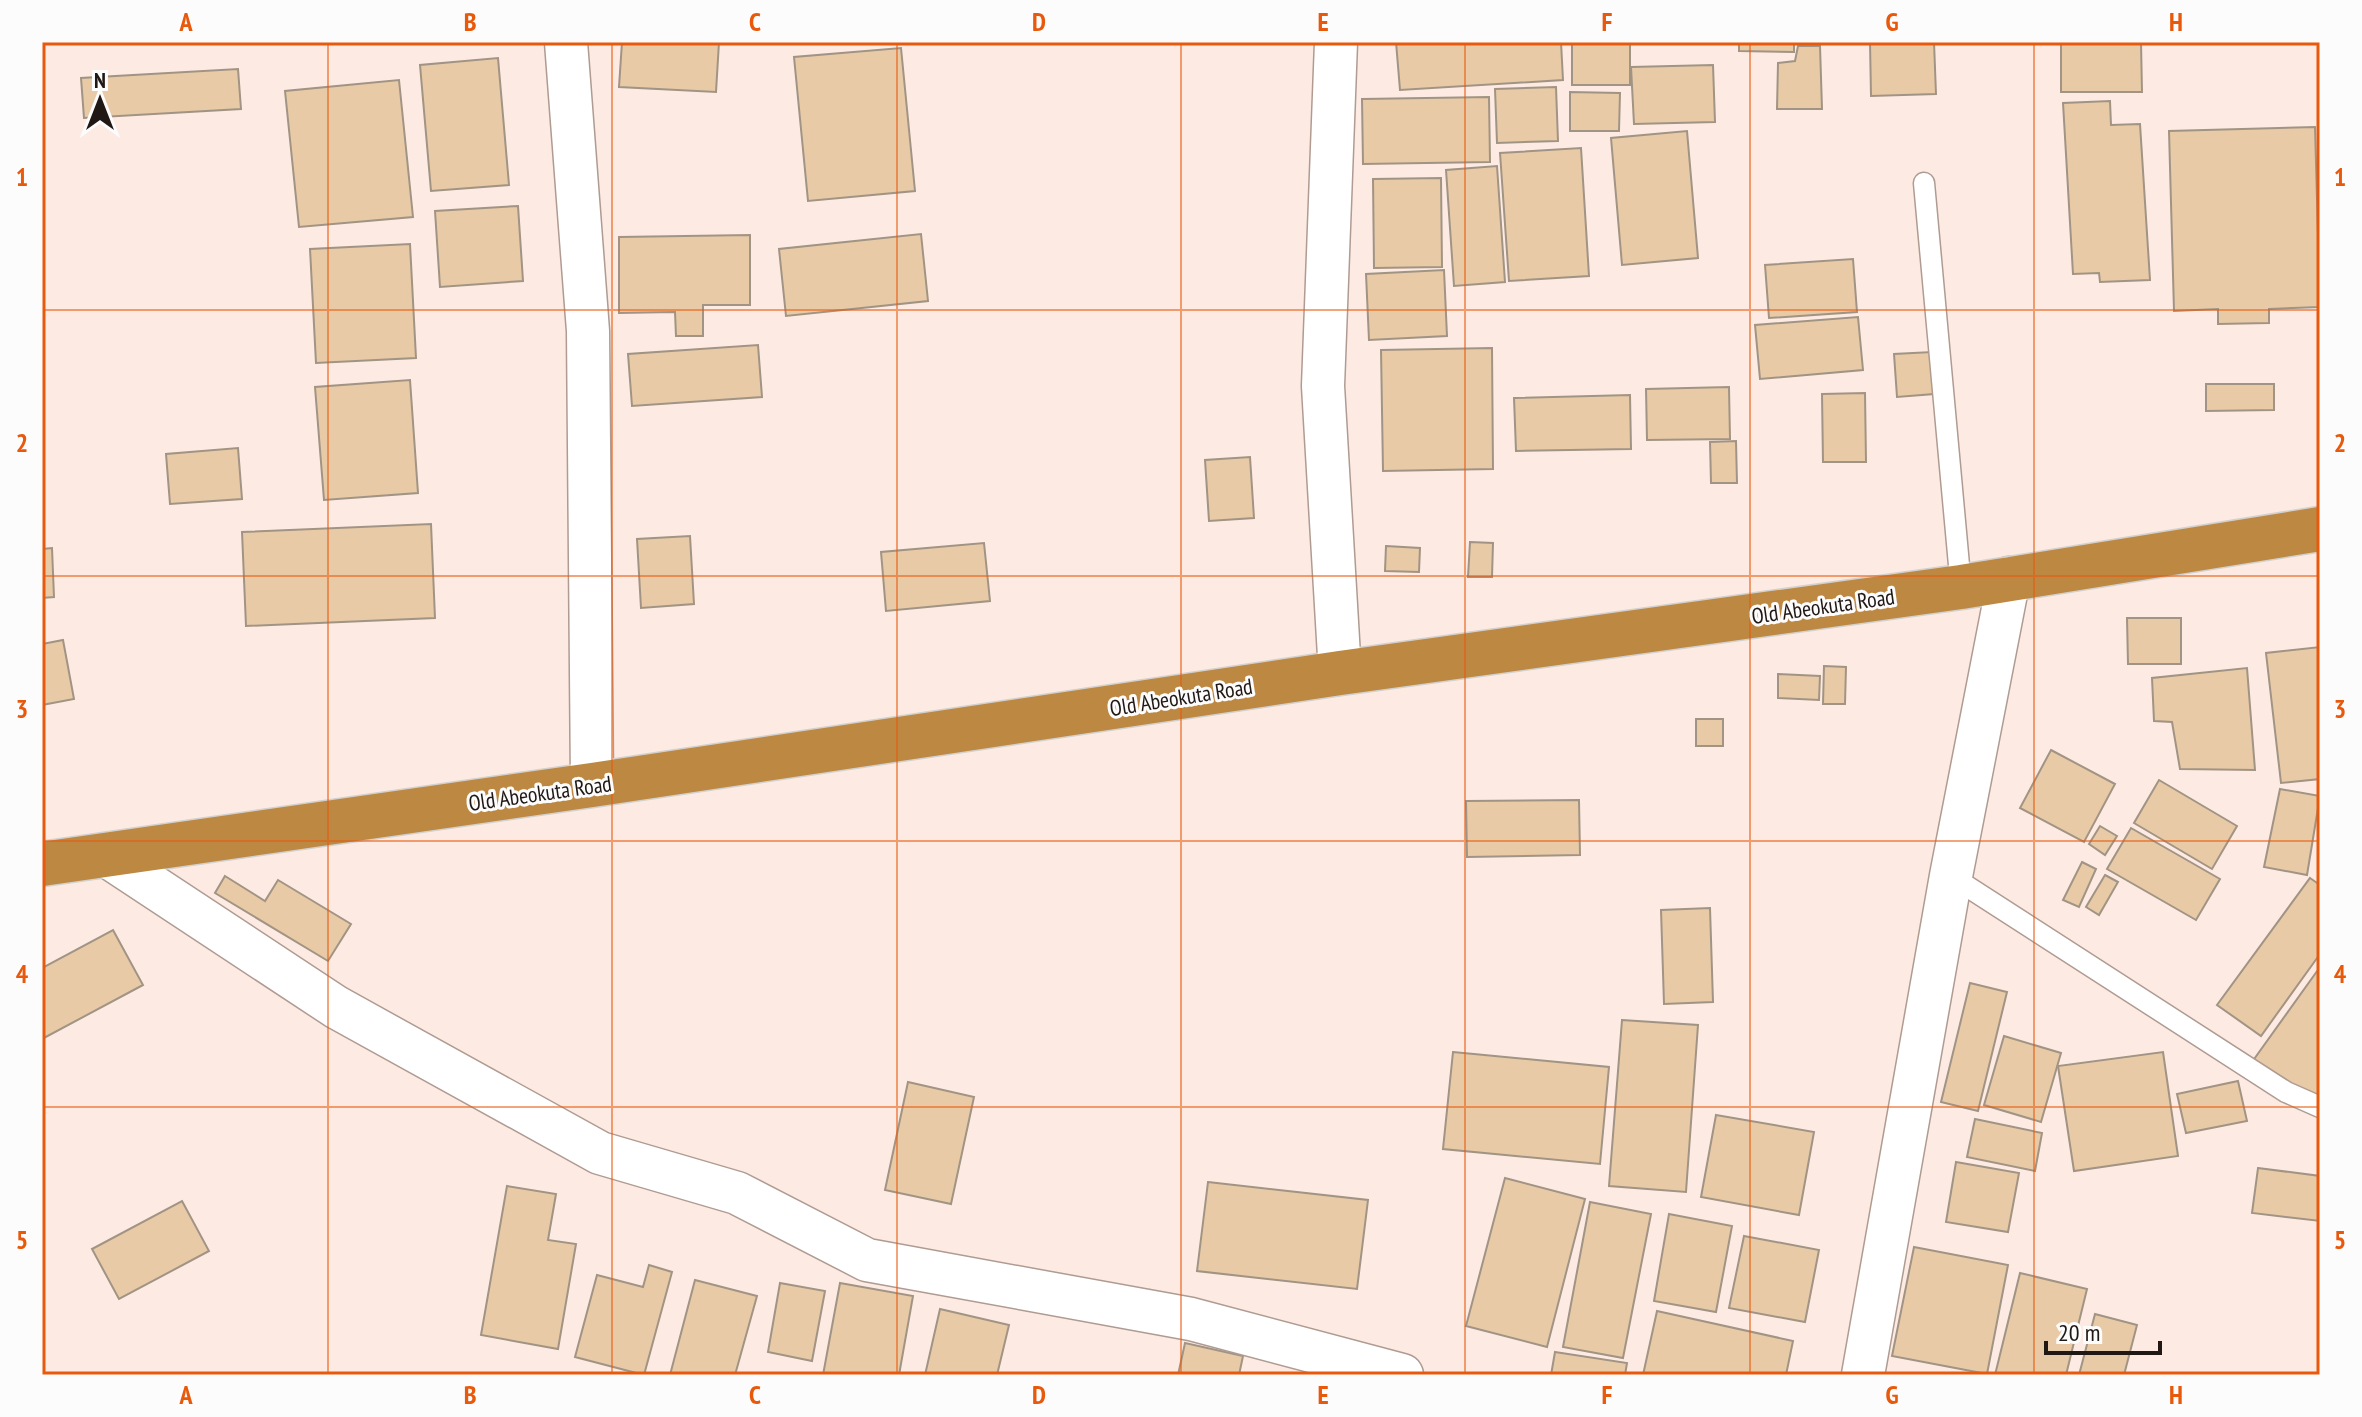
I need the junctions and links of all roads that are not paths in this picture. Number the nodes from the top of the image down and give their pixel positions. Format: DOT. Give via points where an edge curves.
graph roads {
  1 [pos="566,42"];
  2 [pos="1336,42"];
  3 [pos="1924,183"];
  4 [pos="2320,529"];
  5 [pos="2009,578"];
  6 [pos="1961,587"];
  7 [pos="1340,673"];
  8 [pos="592,785"];
  9 [pos="107,856"];
  10 [pos="42,864"];
  11 [pos="1951,876"];
  12 [pos="2320,1107"];
  13 [pos="1402,1375"];
  14 [pos="1863,1375"];
  1 -- 8 [label="street" via="588,331"];
  2 -- 7 [label="street" via="1323,386"];
  3 -- 6 [label="lane"];
  4 -- 5 [label="highway, Old Abeokuta Road"];
  5 -- 6 [label="highway, Old Abeokuta Road"];
  5 -- 11 [label="street"];
  6 -- 7 [label="highway, Old Abeokuta Road"];
  7 -- 8 [label="highway, Old Abeokuta Road"];
  8 -- 9 [label="highway, Old Abeokuta Road"];
  9 -- 10 [label="highway, Old Abeokuta Road"];
  9 -- 13 [label="street" via="336,1007 600,1153 737,1193 867,1260 1191,1319"];
  11 -- 12 [label="lane" via="2286,1092"];
  11 -- 14 [label="street"];
}
